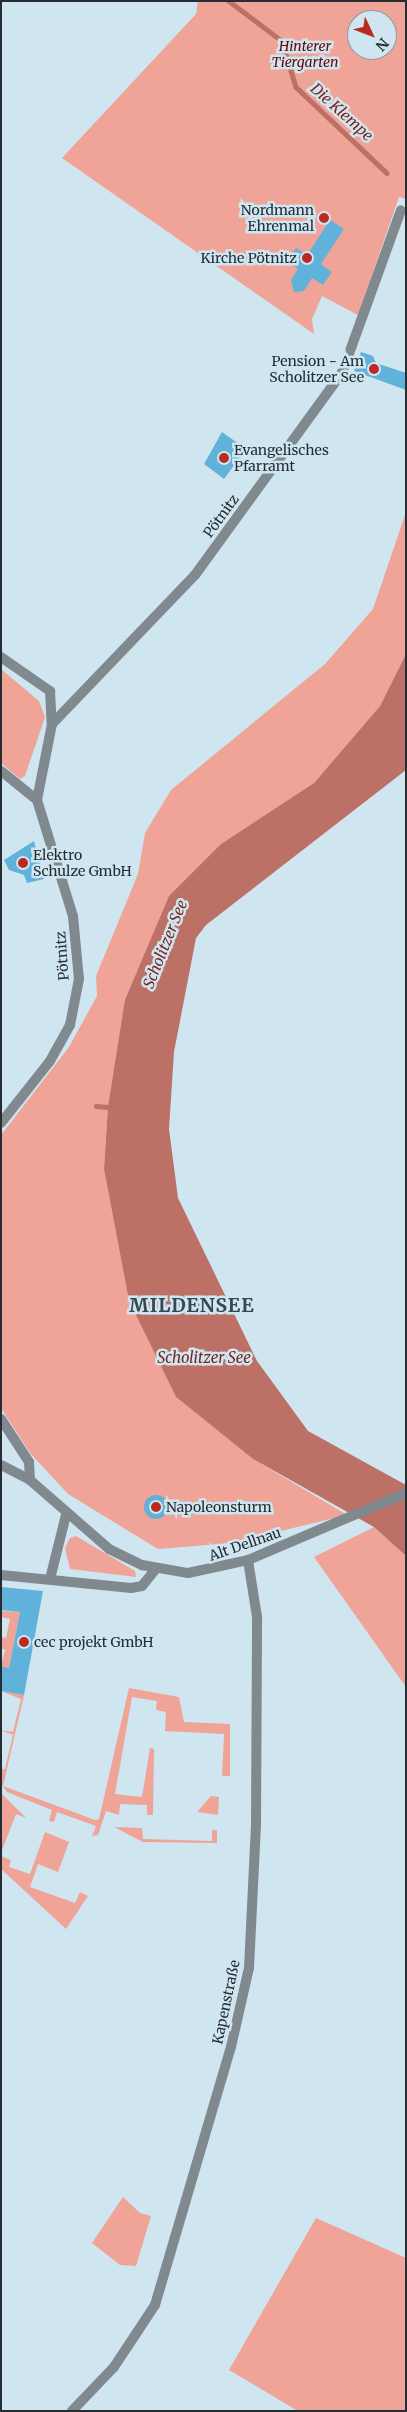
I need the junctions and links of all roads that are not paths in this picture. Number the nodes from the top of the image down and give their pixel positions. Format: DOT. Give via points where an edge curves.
graph roads {
  1 [pos="401,210"];
  2 [pos="1,657"];
  3 [pos="52,724"];
  4 [pos="1,771"];
  5 [pos="37,800"];
  6 [pos="1,1123"];
  7 [pos="1,1419"];
  8 [pos="1,1465"];
  9 [pos="30,1480"];
  10 [pos="406,1494"];
  11 [pos="66,1515"];
  12 [pos="248,1560"];
  13 [pos="156,1569"];
  14 [pos="1,1575"];
  15 [pos="50,1579"];
  16 [pos="72,2411"];
  1 -- 3 [label="street, Pötnitz" via="342,373 195,575"];
  2 -- 3 [label="street, Pötnitz" via="50,691"];
  3 -- 5 [label="street, Pötnitz"];
  4 -- 5 [label="street"];
  5 -- 6 [label="street, Pötnitz" via="73,916 79,980 70,1025 50,1062"];
  7 -- 9 [label="street" via="29,1462"];
  8 -- 9 [label="street, Alt Dellnau"];
  9 -- 11 [label="street, Alt Dellnau"];
  10 -- 12 [label="street, Alt Dellnau"];
  11 -- 13 [label="street, Alt Dellnau" via="109,1549"];
  11 -- 15 [label="street"];
  12 -- 13 [label="street, Alt Dellnau" via="216,1570"];
  12 -- 16 [label="street, Kapenstraße" via="257,1617 256,1823 249,1968 231,2047 156,2305 114,2367"];
  13 -- 15 [label="street" via="142,1586 131,1588"];
  14 -- 15 [label="street"];
}
